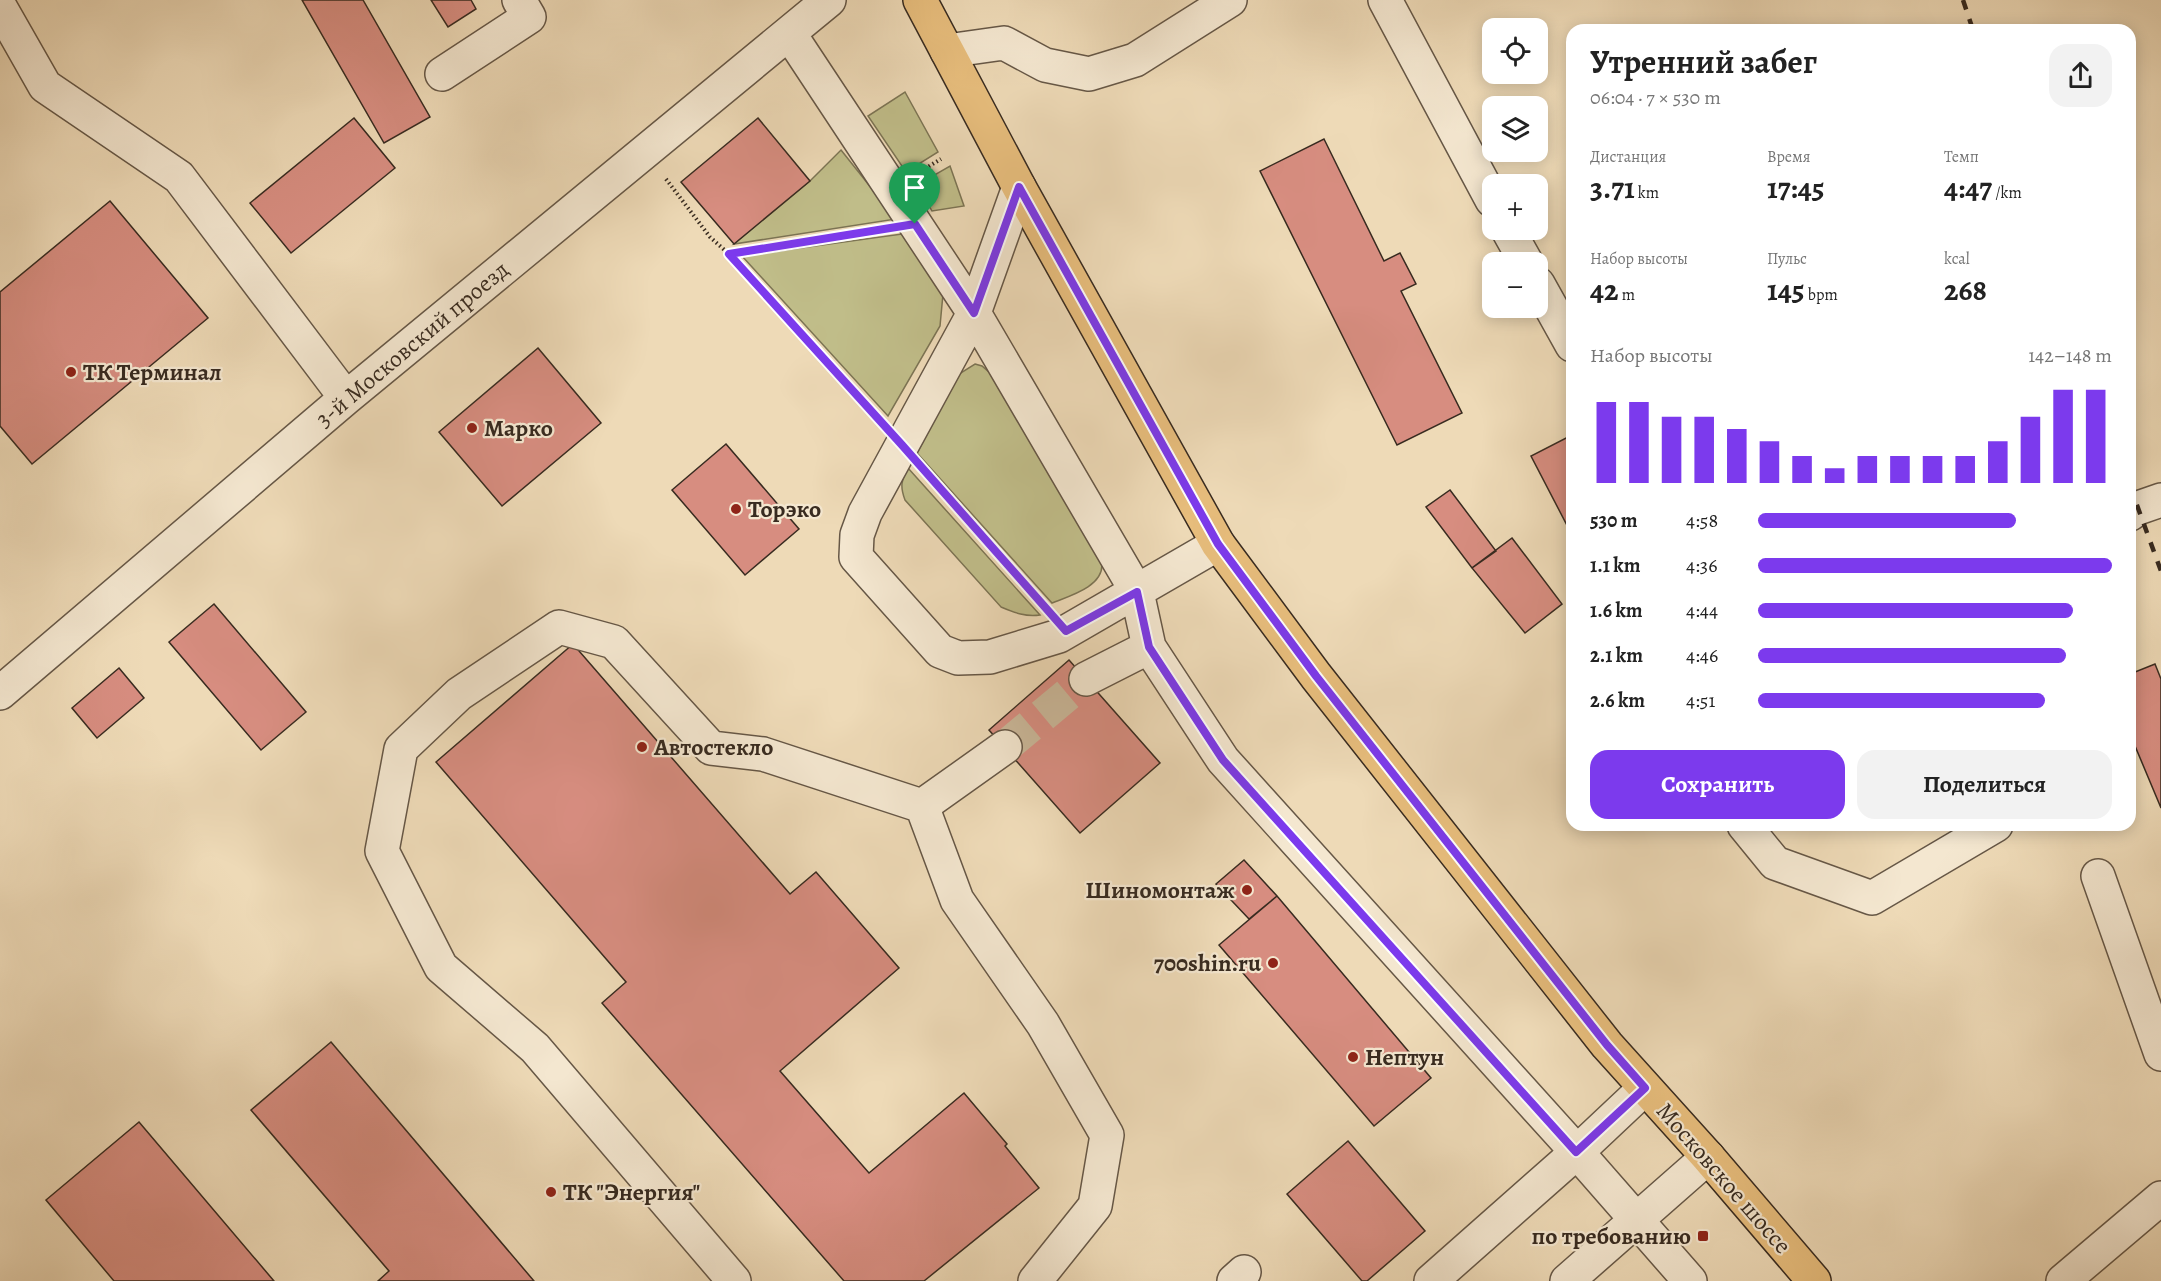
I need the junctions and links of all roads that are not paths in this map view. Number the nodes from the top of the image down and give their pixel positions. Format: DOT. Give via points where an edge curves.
graph roads {
  1 [pos="519,0"];
  2 [pos="829,0"];
  3 [pos="920,0"];
  4 [pos="1230,0"];
  5 [pos="1385,0"];
  6 [pos="0,7"];
  7 [pos="789,33"];
  8 [pos="947,51"];
  9 [pos="442,74"];
  10 [pos="1482,181"];
  11 [pos="1019,187"];
  12 [pos="1548,302"];
  13 [pos="974,313"];
  14 [pos="1566,334"];
  15 [pos="345,398"];
  16 [pos="2161,500"];
  17 [pos="2136,510"];
  18 [pos="1218,544"];
  19 [pos="1137,592"];
  20 [pos="1149,647"];
  21 [pos="1086,679"];
  22 [pos="0,693"];
  23 [pos="1005,747"];
  24 [pos="922,806"];
  25 [pos="1749,831"];
  26 [pos="1986,831"];
  27 [pos="2098,876"];
  28 [pos="2161,1054"];
  29 [pos="1645,1088"];
  30 [pos="1576,1152"];
  31 [pos="1708,1157"];
  32 [pos="2161,1198"];
  33 [pos="1636,1219"];
  34 [pos="734,1281"];
  35 [pos="1035,1281"];
  36 [pos="1431,1281"];
  37 [pos="1567,1281"];
  38 [pos="1690,1281"];
  39 [pos="1814,1281"];
  40 [pos="2063,1281"];
  1 -- 9 [label="street" via="529,17"];
  2 -- 7 [label="street, 3-й Московский проезд"];
  3 -- 8 [label="main road, Московское шоссе"];
  4 -- 8 [label="street" via="1135,60 1089,74 1045,65 1004,43"];
  5 -- 10 [label="street"];
  6 -- 15 [label="street" via="45,86 179,177"];
  7 -- 13 [label="street"];
  7 -- 15 [label="street, 3-й Московский проезд"];
  8 -- 11 [label="main road, Московское шоссе"];
  11 -- 13 [label="street"];
  11 -- 18 [label="main road, Московское шоссе"];
  12 -- 14 [label="street"];
  13 -- 19 [label="street"];
  13 -- 19 [label="street" via="865,513 856,556 940,651 958,658 990,657 1059,636"];
  15 -- 22 [label="street, 3-й Московский проезд"];
  16 -- 17 [label="street"];
  18 -- 19 [label="street"];
  18 -- 29 [label="main road, Московское шоссе" via="1330,694"];
  19 -- 20 [label="street"];
  20 -- 21 [label="street"];
  20 -- 30 [label="street" via="1223,760"];
  23 -- 24 [label="street"];
  24 -- 34 [label="street" via="763,753 711,748 614,642 559,627 459,694 401,749 382,851 441,967 535,1048"];
  24 -- 35 [label="street" via="957,900 1043,1024 1107,1135 1095,1206"];
  25 -- 26 [label="street" via="1775,863 1872,898"];
  27 -- 28 [label="street"];
  29 -- 30 [label="street"];
  29 -- 31 [label="main road, Московское шоссе"];
  30 -- 33 [label="street"];
  30 -- 36 [label="street"];
  31 -- 33 [label="street"];
  31 -- 39 [label="main road, Московское шоссе"];
  32 -- 40 [label="street"];
  33 -- 37 [label="street"];
  33 -- 38 [label="street"];
}
